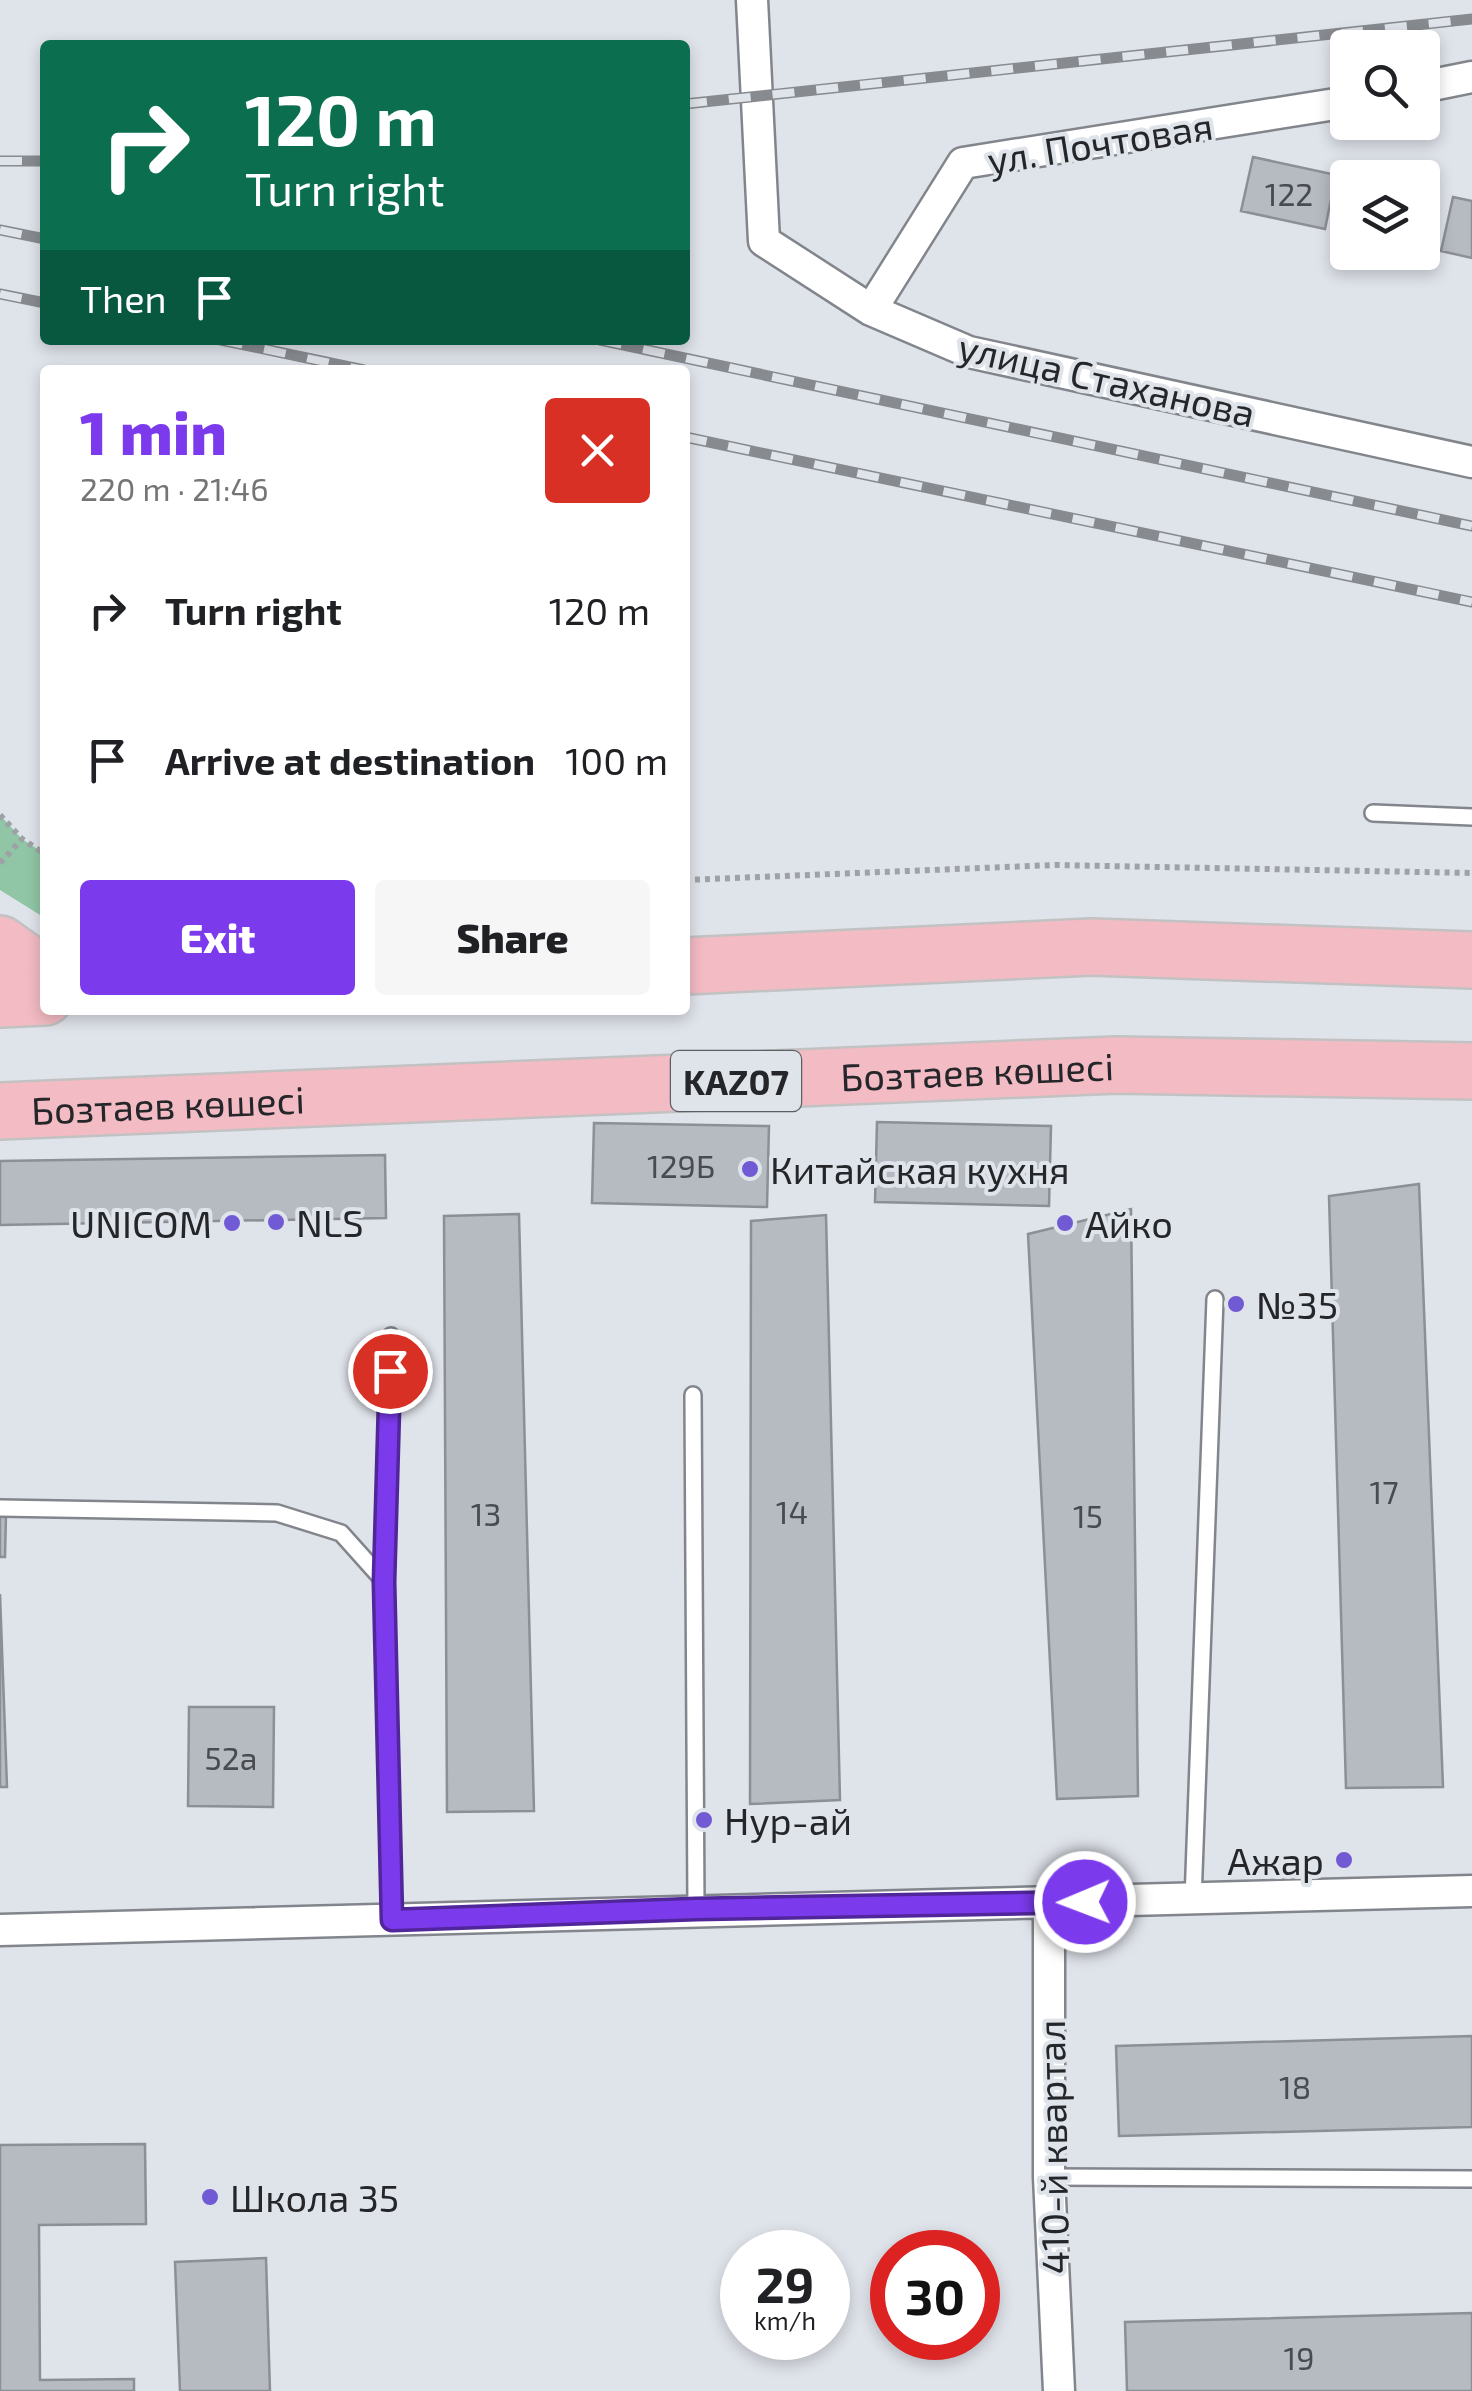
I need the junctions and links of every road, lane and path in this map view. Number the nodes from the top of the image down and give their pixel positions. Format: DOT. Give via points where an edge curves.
graph roads {
  1 [pos="752,0"];
  2 [pos="1472,77"];
  3 [pos="1440,83"];
  4 [pos="1330,105"];
  5 [pos="871,310"];
  6 [pos="1472,462"];
  7 [pos="1373,813"];
  8 [pos="0,815"];
  9 [pos="1472,817"];
  10 [pos="22,839"];
  11 [pos="40,851"];
  12 [pos="0,863"];
  13 [pos="1472,873"];
  14 [pos="690,880"];
  15 [pos="0,944"];
  16 [pos="1472,960"];
  17 [pos="690,966"];
  18 [pos="40,968"];
  19 [pos="40,997"];
  20 [pos="0,999"];
  21 [pos="1472,1071"];
  22 [pos="0,1111"];
  23 [pos="1215,1299"];
  24 [pos="390,1336"];
  25 [pos="693,1396"];
  26 [pos="0,1508"];
  27 [pos="384,1582"];
  28 [pos="1472,1891"];
  29 [pos="1193,1900"];
  30 [pos="1049,1902"];
  31 [pos="696,1909"];
  32 [pos="392,1920"];
  33 [pos="0,1930"];
  34 [pos="1049,2177"];
  35 [pos="1472,2179"];
  36 [pos="1060,2391"];
  1 -- 5 [label="street, улица Стаханова" via="764,240"];
  2 -- 3 [label="street"];
  4 -- 5 [label="street, ул. Почтовая" via="963,163"];
  5 -- 6 [label="street, улица Стаханова" via="969,352"];
  7 -- 9 [label="lane"];
  8 -- 10 [label="path"];
  10 -- 11 [label="path"];
  10 -- 12 [label="path"];
  13 -- 14 [label="path" via="1055,866"];
  15 -- 18 [label="highway"];
  16 -- 17 [label="highway" via="1092,947"];
  19 -- 20 [label="highway"];
  21 -- 22 [label="highway, Бозтаев көшесі / KAZ07" via="1116,1065"];
  23 -- 29 [label="lane"];
  24 -- 27 [label="lane"];
  25 -- 31 [label="lane"];
  26 -- 27 [label="lane" via="277,1514 341,1533"];
  27 -- 32 [label="lane"];
  28 -- 29 [label="street"];
  29 -- 30 [label="street"];
  30 -- 31 [label="street"];
  30 -- 34 [label="street, 410-й квартал"];
  31 -- 32 [label="street"];
  32 -- 33 [label="street"];
  34 -- 35 [label="lane"];
  34 -- 36 [label="street, 410-й квартал"];
}
